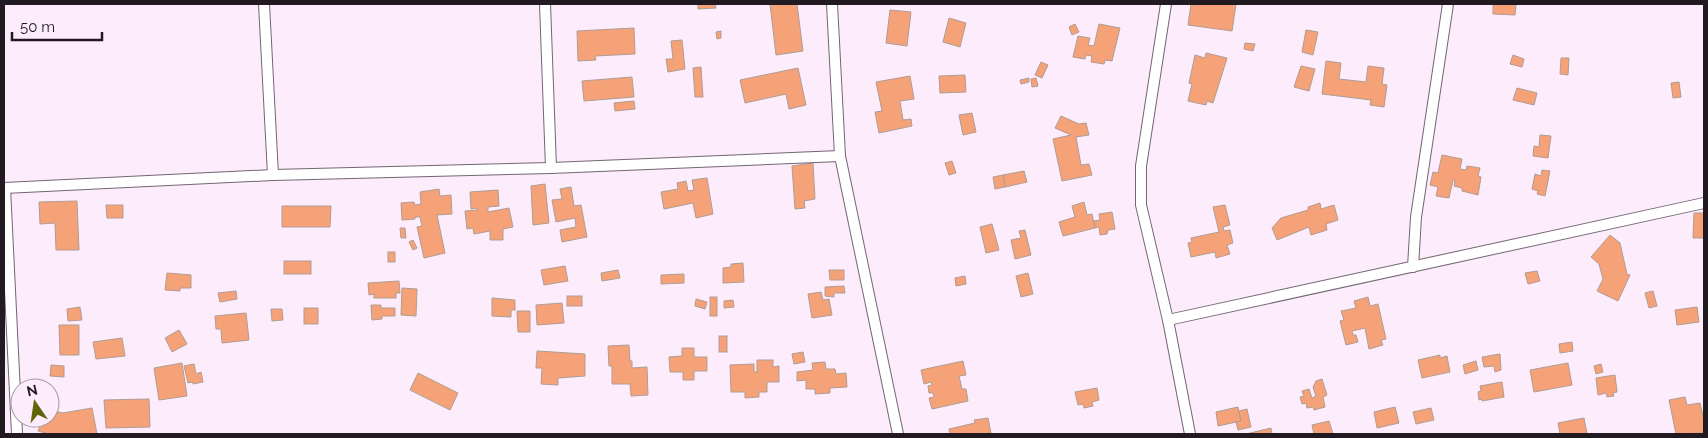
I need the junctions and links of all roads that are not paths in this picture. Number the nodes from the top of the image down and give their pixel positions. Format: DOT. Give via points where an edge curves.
graph roads {
  1 [pos="264,4"];
  2 [pos="545,4"];
  3 [pos="832,4"];
  4 [pos="1166,4"];
  5 [pos="1448,4"];
  6 [pos="840,156"];
  7 [pos="551,168"];
  8 [pos="273,175"];
  9 [pos="4,188"];
  10 [pos="1704,203"];
  11 [pos="1413,267"];
  12 [pos="1168,320"];
  13 [pos="17,434"];
  14 [pos="898,434"];
  15 [pos="1190,434"];
  1 -- 8 [label="street"];
  2 -- 7 [label="street"];
  3 -- 6 [label="street"];
  4 -- 12 [label="street" via="1141,166 1141,205"];
  5 -- 11 [label="street" via="1416,217"];
  6 -- 7 [label="street"];
  6 -- 14 [label="street"];
  7 -- 8 [label="street"];
  8 -- 9 [label="street"];
  9 -- 13 [label="street"];
  10 -- 11 [label="street"];
  11 -- 12 [label="street"];
  12 -- 15 [label="street"];
}
